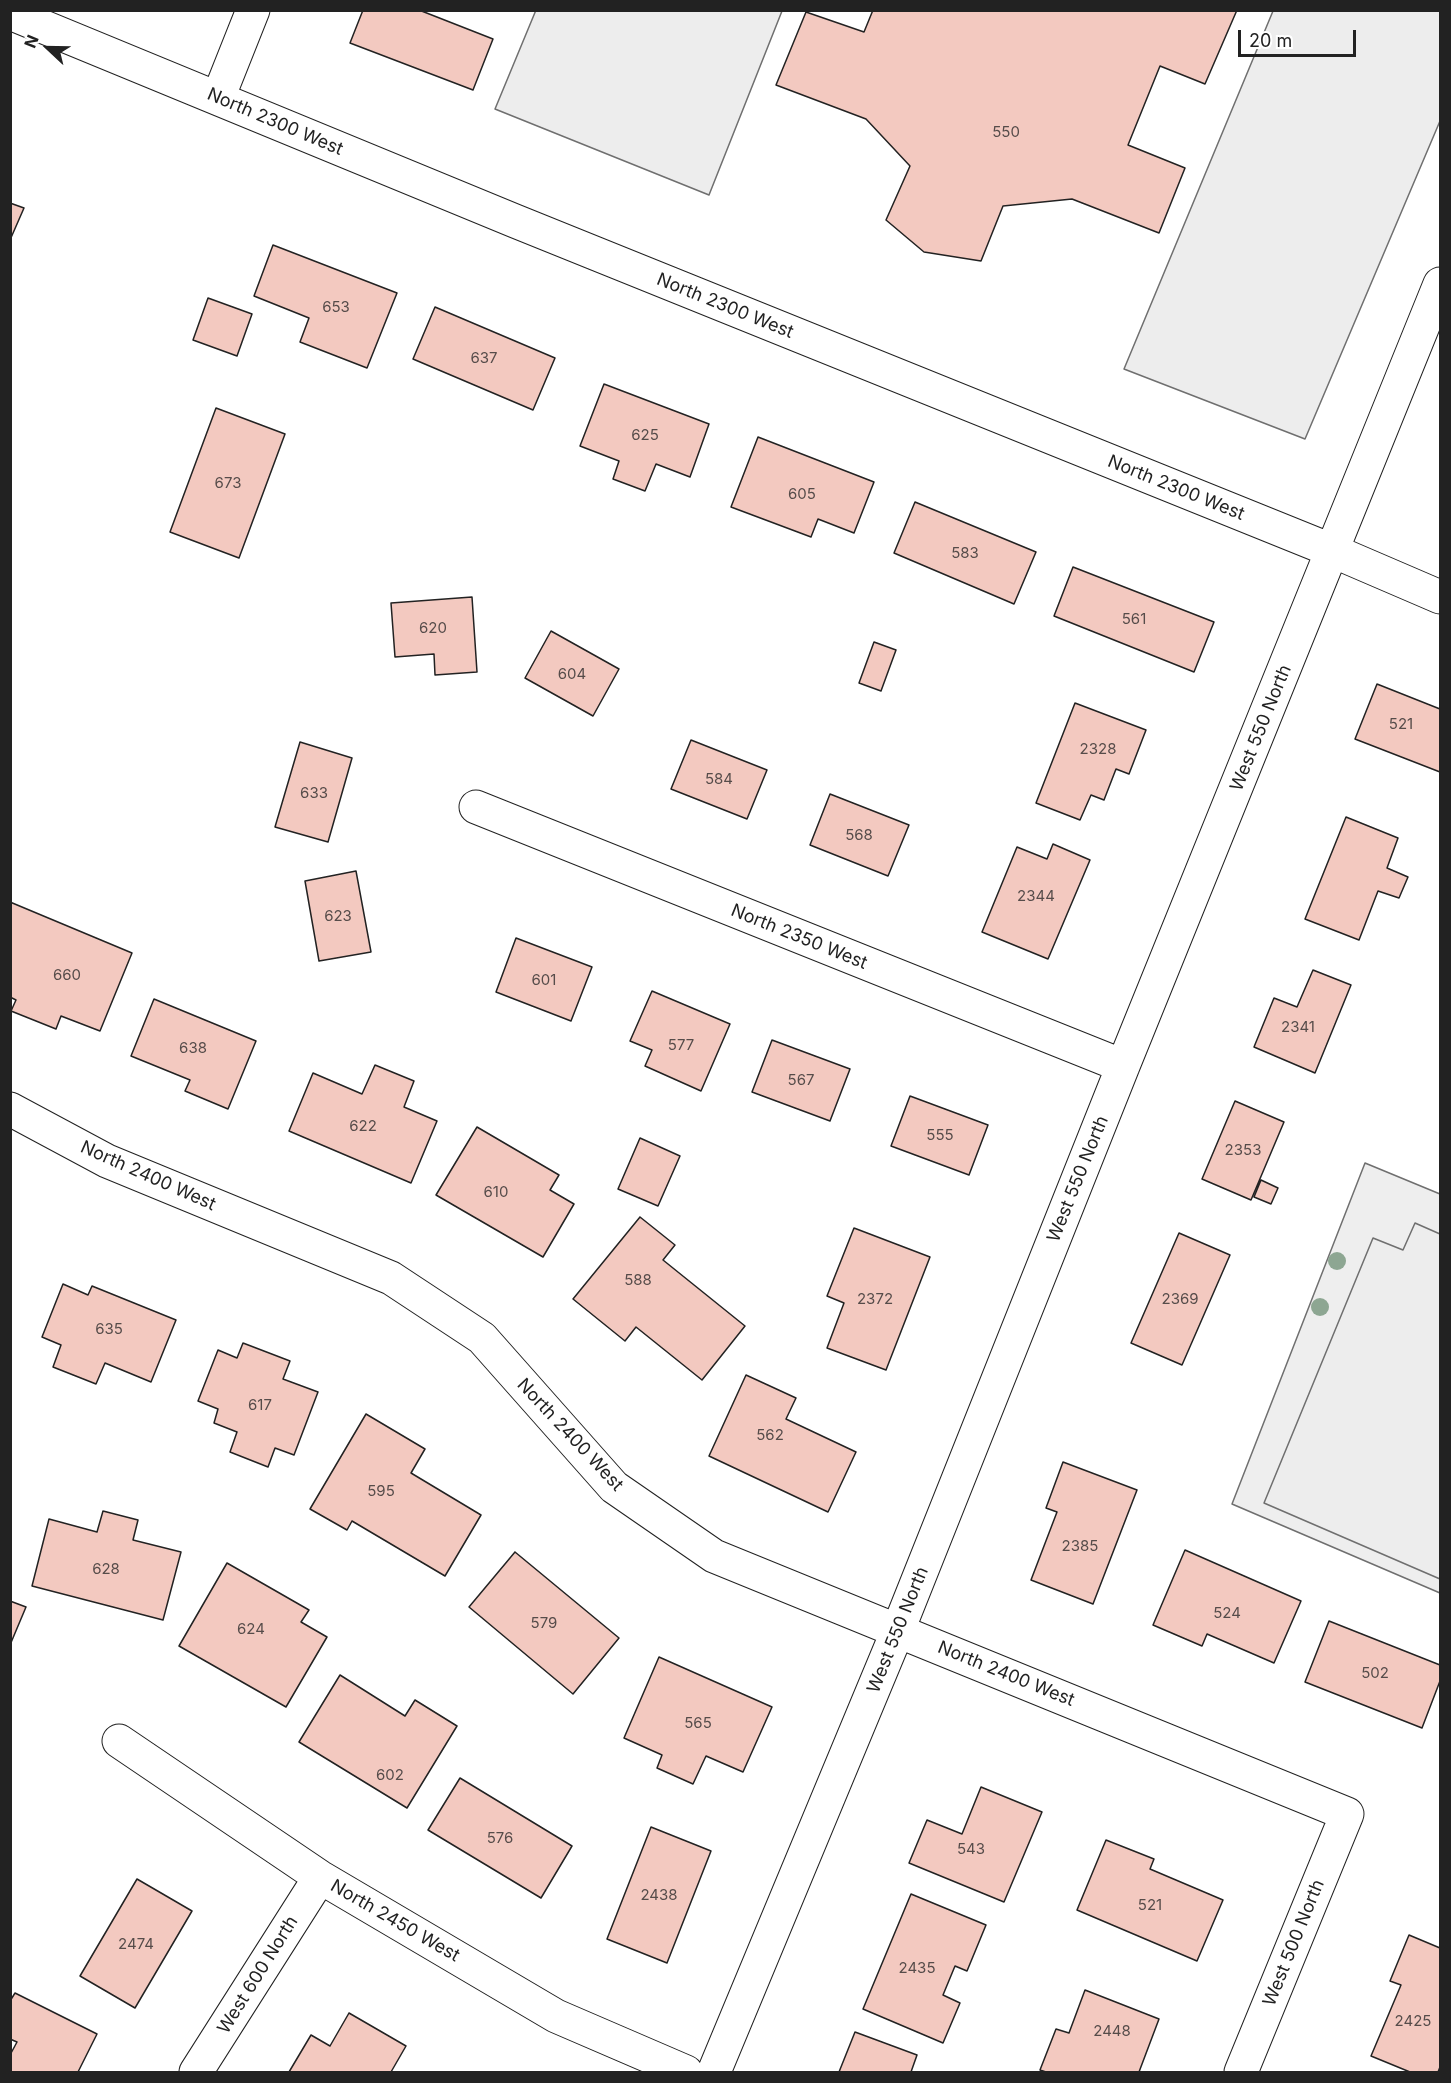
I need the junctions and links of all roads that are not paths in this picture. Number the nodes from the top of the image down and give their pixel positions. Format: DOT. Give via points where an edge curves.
graph roads {
  1 [pos="253,10"];
  2 [pos="10,13"];
  3 [pos="218,98"];
  4 [pos="1440,284"];
  5 [pos="1333,551"];
  6 [pos="1440,597"];
  7 [pos="476,807"];
  8 [pos="1123,1066"];
  9 [pos="10,1109"];
  10 [pos="898,1630"];
  11 [pos="119,1741"];
  12 [pos="1347,1814"];
  13 [pos="320,1877"];
  14 [pos="196,2073"];
  15 [pos="686,2073"];
  16 [pos="714,2073"];
  17 [pos="1241,2073"];
  1 -- 3 [label="street"];
  2 -- 3 [label="street, North 2300 West"];
  3 -- 5 [label="street, North 2300 West"];
  4 -- 5 [label="street, West 550 North"];
  5 -- 6 [label="street, North 2300 West"];
  5 -- 8 [label="street, West 550 North"];
  7 -- 8 [label="street, North 2350 West"];
  8 -- 10 [label="street, West 550 North"];
  9 -- 10 [label="street, North 2400 West" via="107,1161 391,1278 482,1338 614,1486 714,1556"];
  10 -- 12 [label="street, North 2400 West"];
  10 -- 16 [label="street, West 550 North"];
  11 -- 13 [label="street, North 2450 West"];
  12 -- 17 [label="street, West 500 North"];
  13 -- 14 [label="street, West 600 North"];
  13 -- 15 [label="street, North 2450 West" via="556,2016"];
}
